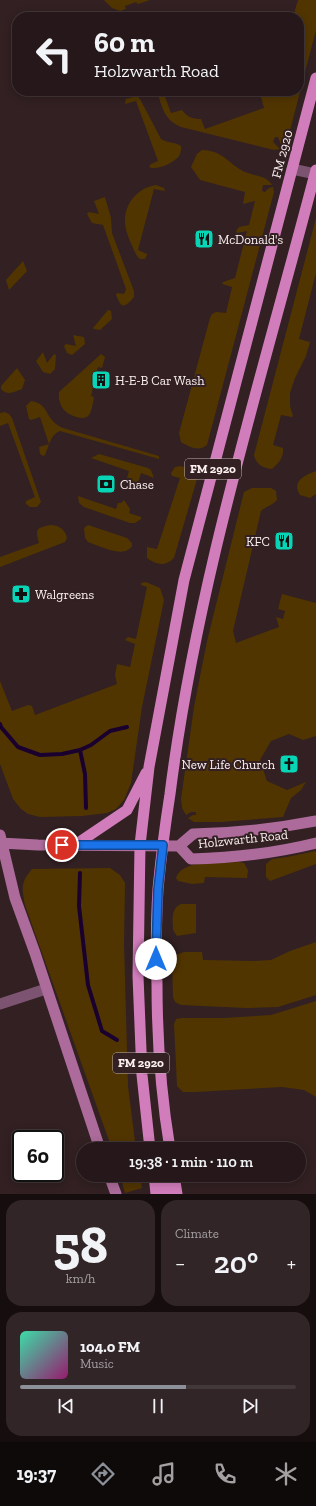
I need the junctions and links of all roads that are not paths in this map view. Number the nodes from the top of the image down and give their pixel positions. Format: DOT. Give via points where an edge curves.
graph roads {
  1 [pos="316,78"];
  2 [pos="292,169"];
  3 [pos="316,173"];
  4 [pos="149,767"];
  5 [pos="316,821"];
  6 [pos="0,841"];
  7 [pos="316,843"];
  8 [pos="75,845"];
  9 [pos="140,845"];
  10 [pos="163,845"];
  11 [pos="179,846"];
  12 [pos="46,989"];
  13 [pos="0,1004"];
  14 [pos="98,1142"];
  15 [pos="149,1142"];
  16 [pos="169,1142"];
  17 [pos="112,1182"];
  18 [pos="155,1182"];
  19 [pos="164,1182"];
  20 [pos="175,1182"];
  21 [pos="116,1194"];
  22 [pos="156,1194"];
  23 [pos="166,1194"];
  24 [pos="177,1194"];
  1 -- 2 [label="main road, FM 2920 / FM 2920"];
  2 -- 3 [label="street"];
  2 -- 4 [label="main road, FM 2920 / FM 2920" via="184,580"];
  3 -- 10 [label="main road, FM 2920 / FM 2920" via="234,470 207,582 184,695"];
  4 -- 8 [label="main road" via="127,810"];
  4 -- 9 [label="main road, FM 2920 / FM 2920"];
  5 -- 11 [label="main road, Holzwarth Road" via="231,833 193,834"];
  6 -- 8 [label="main road, Holzwarth Road"];
  6 -- 12 [label="main road" via="15,898"];
  7 -- 11 [label="main road, Holzwarth Road" via="224,858 191,859"];
  8 -- 9 [label="main road, Holzwarth Road"];
  9 -- 10 [label="main road, Holzwarth Road"];
  9 -- 15 [label="main road, FM 2920" via="138,976 142,1075"];
  10 -- 11 [label="main road, Holzwarth Road"];
  10 -- 16 [label="main road, FM 2920" via="158,890 157,1012 162,1102"];
  12 -- 13 [label="street"];
  12 -- 14 [label="main road"];
  17 -- 21 [label="main road"];
  18 -- 22 [label="main road"];
  19 -- 23 [label="main road"];
  20 -- 24 [label="main road"];
}
